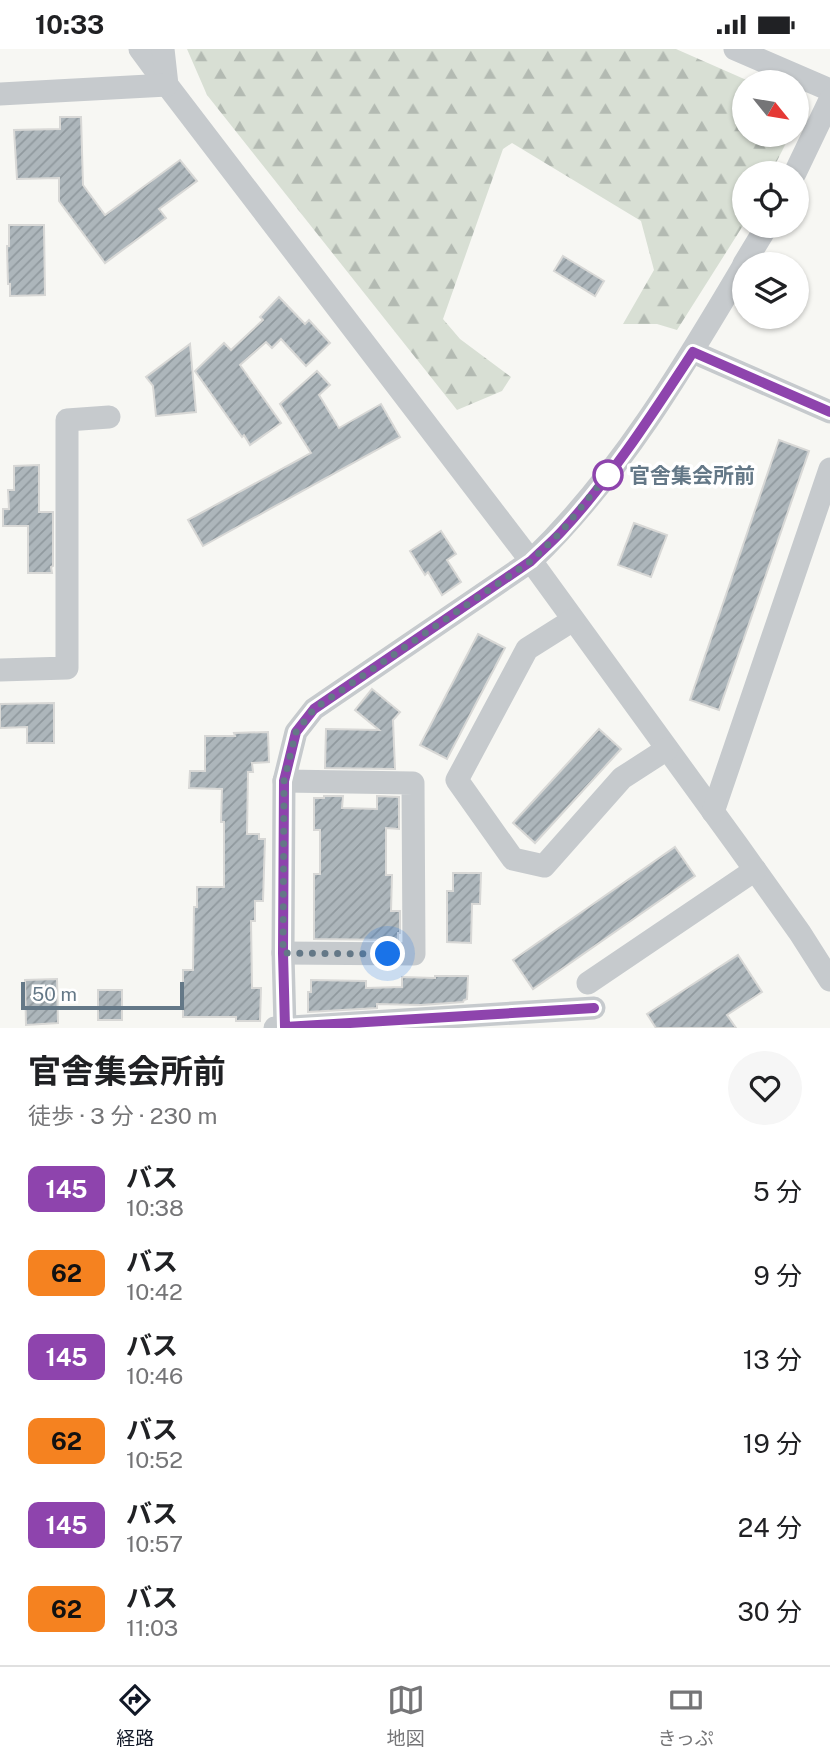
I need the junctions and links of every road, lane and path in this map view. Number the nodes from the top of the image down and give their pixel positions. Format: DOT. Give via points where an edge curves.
graph roads {
  1 [pos="140,49"];
  2 [pos="163,49"];
  3 [pos="736,49"];
  4 [pos="167,85"];
  5 [pos="830,90"];
  6 [pos="0,94"];
  7 [pos="830,100"];
  8 [pos="801,161"];
  9 [pos="732,285"];
  10 [pos="693,352"];
  11 [pos="830,412"];
  12 [pos="109,417"];
  13 [pos="830,469"];
  14 [pos="531,561"];
  15 [pos="573,620"];
  16 [pos="0,670"];
  17 [pos="667,749"];
  18 [pos="284,781"];
  19 [pos="713,812"];
  20 [pos="755,870"];
  21 [pos="283,953"];
  22 [pos="830,980"];
  23 [pos="588,983"];
  24 [pos="594,1008"];
  25 [pos="550,1019"];
  26 [pos="396,1024"];
  27 [pos="317,1026"];
  28 [pos="280,1028"];
  1 -- 4 [label="street"];
  2 -- 4 [label="street"];
  3 -- 5 [label="street"];
  4 -- 6 [label="street"];
  4 -- 14 [label="street"];
  7 -- 8 [label="street"];
  9 -- 10 [label="street"];
  10 -- 11 [label="street"];
  10 -- 14 [label="street" via="597,489"];
  12 -- 16 [label="street" via="67,420 67,668"];
  13 -- 19 [label="street"];
  14 -- 15 [label="street"];
  14 -- 18 [label="street" via="314,709 296,732"];
  15 -- 17 [label="street"];
  15 -- 17 [label="street" via="527,649 457,780 513,859 544,866 622,778"];
  17 -- 19 [label="street"];
  18 -- 21 [label="street"];
  18 -- 21 [label="street" via="413,783 414,954"];
  19 -- 20 [label="street"];
  20 -- 22 [label="street"];
  20 -- 23 [label="street"];
  21 -- 28 [label="street"];
  24 -- 25 [label="street"];
  25 -- 26 [label="street"];
  26 -- 27 [label="street"];
  27 -- 28 [label="street"];
}
